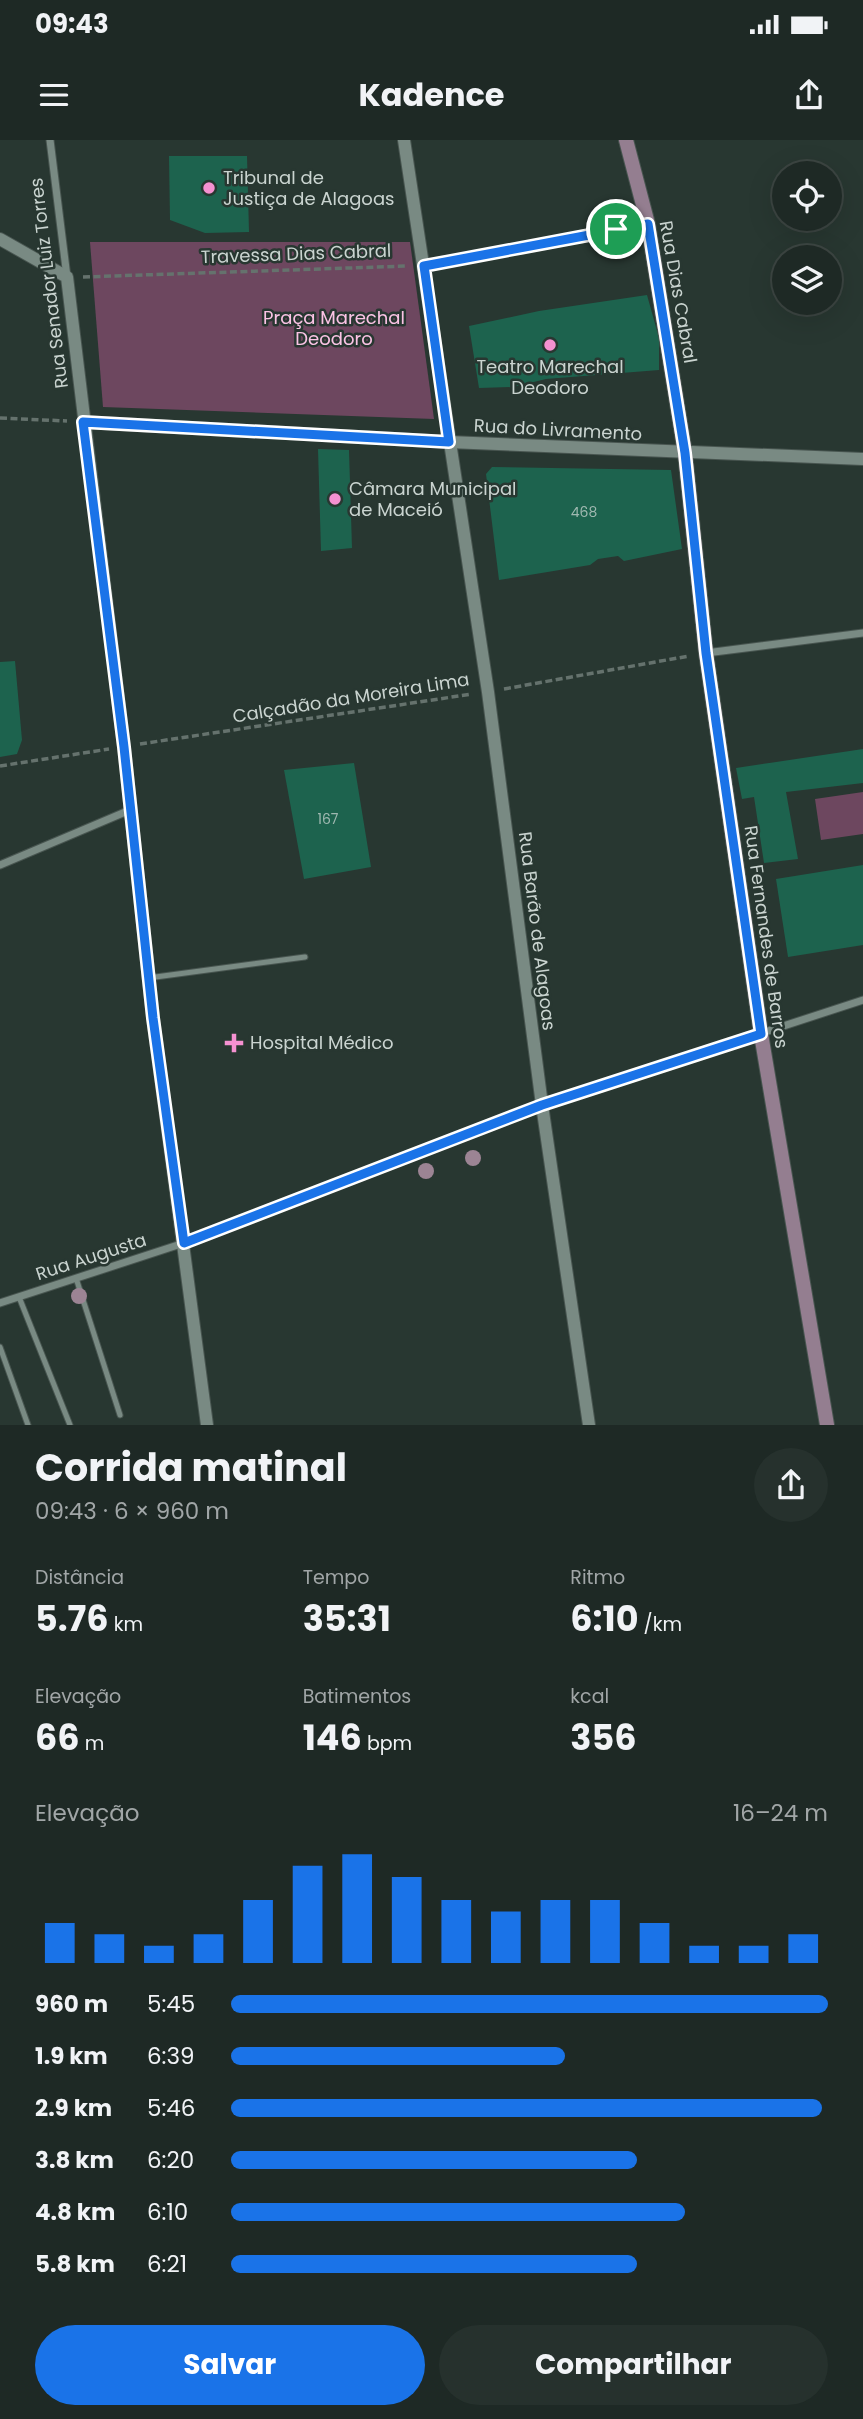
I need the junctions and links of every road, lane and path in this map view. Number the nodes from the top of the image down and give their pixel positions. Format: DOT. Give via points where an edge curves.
graph roads {
  1 [pos="50,140"];
  2 [pos="404,140"];
  3 [pos="626,140"];
  4 [pos="648,224"];
  5 [pos="0,239"];
  6 [pos="424,266"];
  7 [pos="67,277"];
  8 [pos="0,418"];
  9 [pos="83,422"];
  10 [pos="449,442"];
  11 [pos="685,453"];
  12 [pos="863,459"];
  13 [pos="863,633"];
  14 [pos="706,653"];
  15 [pos="488,692"];
  16 [pos="124,747"];
  17 [pos="0,766"];
  18 [pos="130,810"];
  19 [pos="0,865"];
  20 [pos="305,957"];
  21 [pos="148,978"];
  22 [pos="863,1000"];
  23 [pos="761,1034"];
  24 [pos="542,1105"];
  25 [pos="184,1243"];
  26 [pos="76,1278"];
  27 [pos="19,1297"];
  28 [pos="0,1303"];
  29 [pos="0,1347"];
  30 [pos="120,1415"];
  31 [pos="28,1425"];
  32 [pos="70,1425"];
  33 [pos="207,1425"];
  34 [pos="589,1425"];
  35 [pos="827,1425"];
  1 -- 7 [label="street, Rua Senador Luiz Torres"];
  2 -- 6 [label="street, Rua Barão de Alagoas"];
  3 -- 4 [label="main road, Rua Dias Cabral"];
  4 -- 6 [label="street"];
  4 -- 11 [label="main road, Rua Dias Cabral"];
  5 -- 7 [label="street"];
  6 -- 7 [label="path, Travessa Dias Cabral"];
  6 -- 10 [label="street, Rua Barão de Alagoas"];
  7 -- 9 [label="street, Rua Senador Luiz Torres"];
  8 -- 9 [label="path"];
  9 -- 10 [label="street, Rua do Livramento"];
  9 -- 16 [label="street, Rua Senador Luiz Torres"];
  10 -- 11 [label="street, Rua do Livramento"];
  10 -- 15 [label="street, Rua Barão de Alagoas"];
  11 -- 12 [label="street, Rua do Livramento"];
  11 -- 14 [label="main road, Rua Fernandes de Barros"];
  13 -- 14 [label="street"];
  14 -- 15 [label="path, Calçadão da Moreira Lima"];
  14 -- 23 [label="main road, Rua Fernandes de Barros"];
  15 -- 16 [label="path, Calçadão da Moreira Lima"];
  15 -- 24 [label="street, Rua Barão de Alagoas"];
  16 -- 17 [label="path, Calçadão da Moreira Lima"];
  16 -- 18 [label="street, Rua Senador Luiz Torres"];
  18 -- 19 [label="street"];
  18 -- 21 [label="street, Rua Senador Luiz Torres"];
  20 -- 21 [label="lane"];
  21 -- 25 [label="street, Rua Senador Luiz Torres"];
  22 -- 23 [label="street, Rua Augusta"];
  23 -- 24 [label="street, Rua Augusta"];
  23 -- 35 [label="main road, Rua Fernandes de Barros"];
  24 -- 25 [label="street, Rua Augusta"];
  24 -- 34 [label="street, Rua Barão de Alagoas"];
  25 -- 26 [label="street, Rua Augusta"];
  25 -- 33 [label="street, Rua Senador Luiz Torres"];
  26 -- 27 [label="street, Rua Augusta"];
  26 -- 30 [label="lane"];
  27 -- 28 [label="street, Rua Augusta"];
  27 -- 32 [label="lane"];
  29 -- 31 [label="lane"];
}
